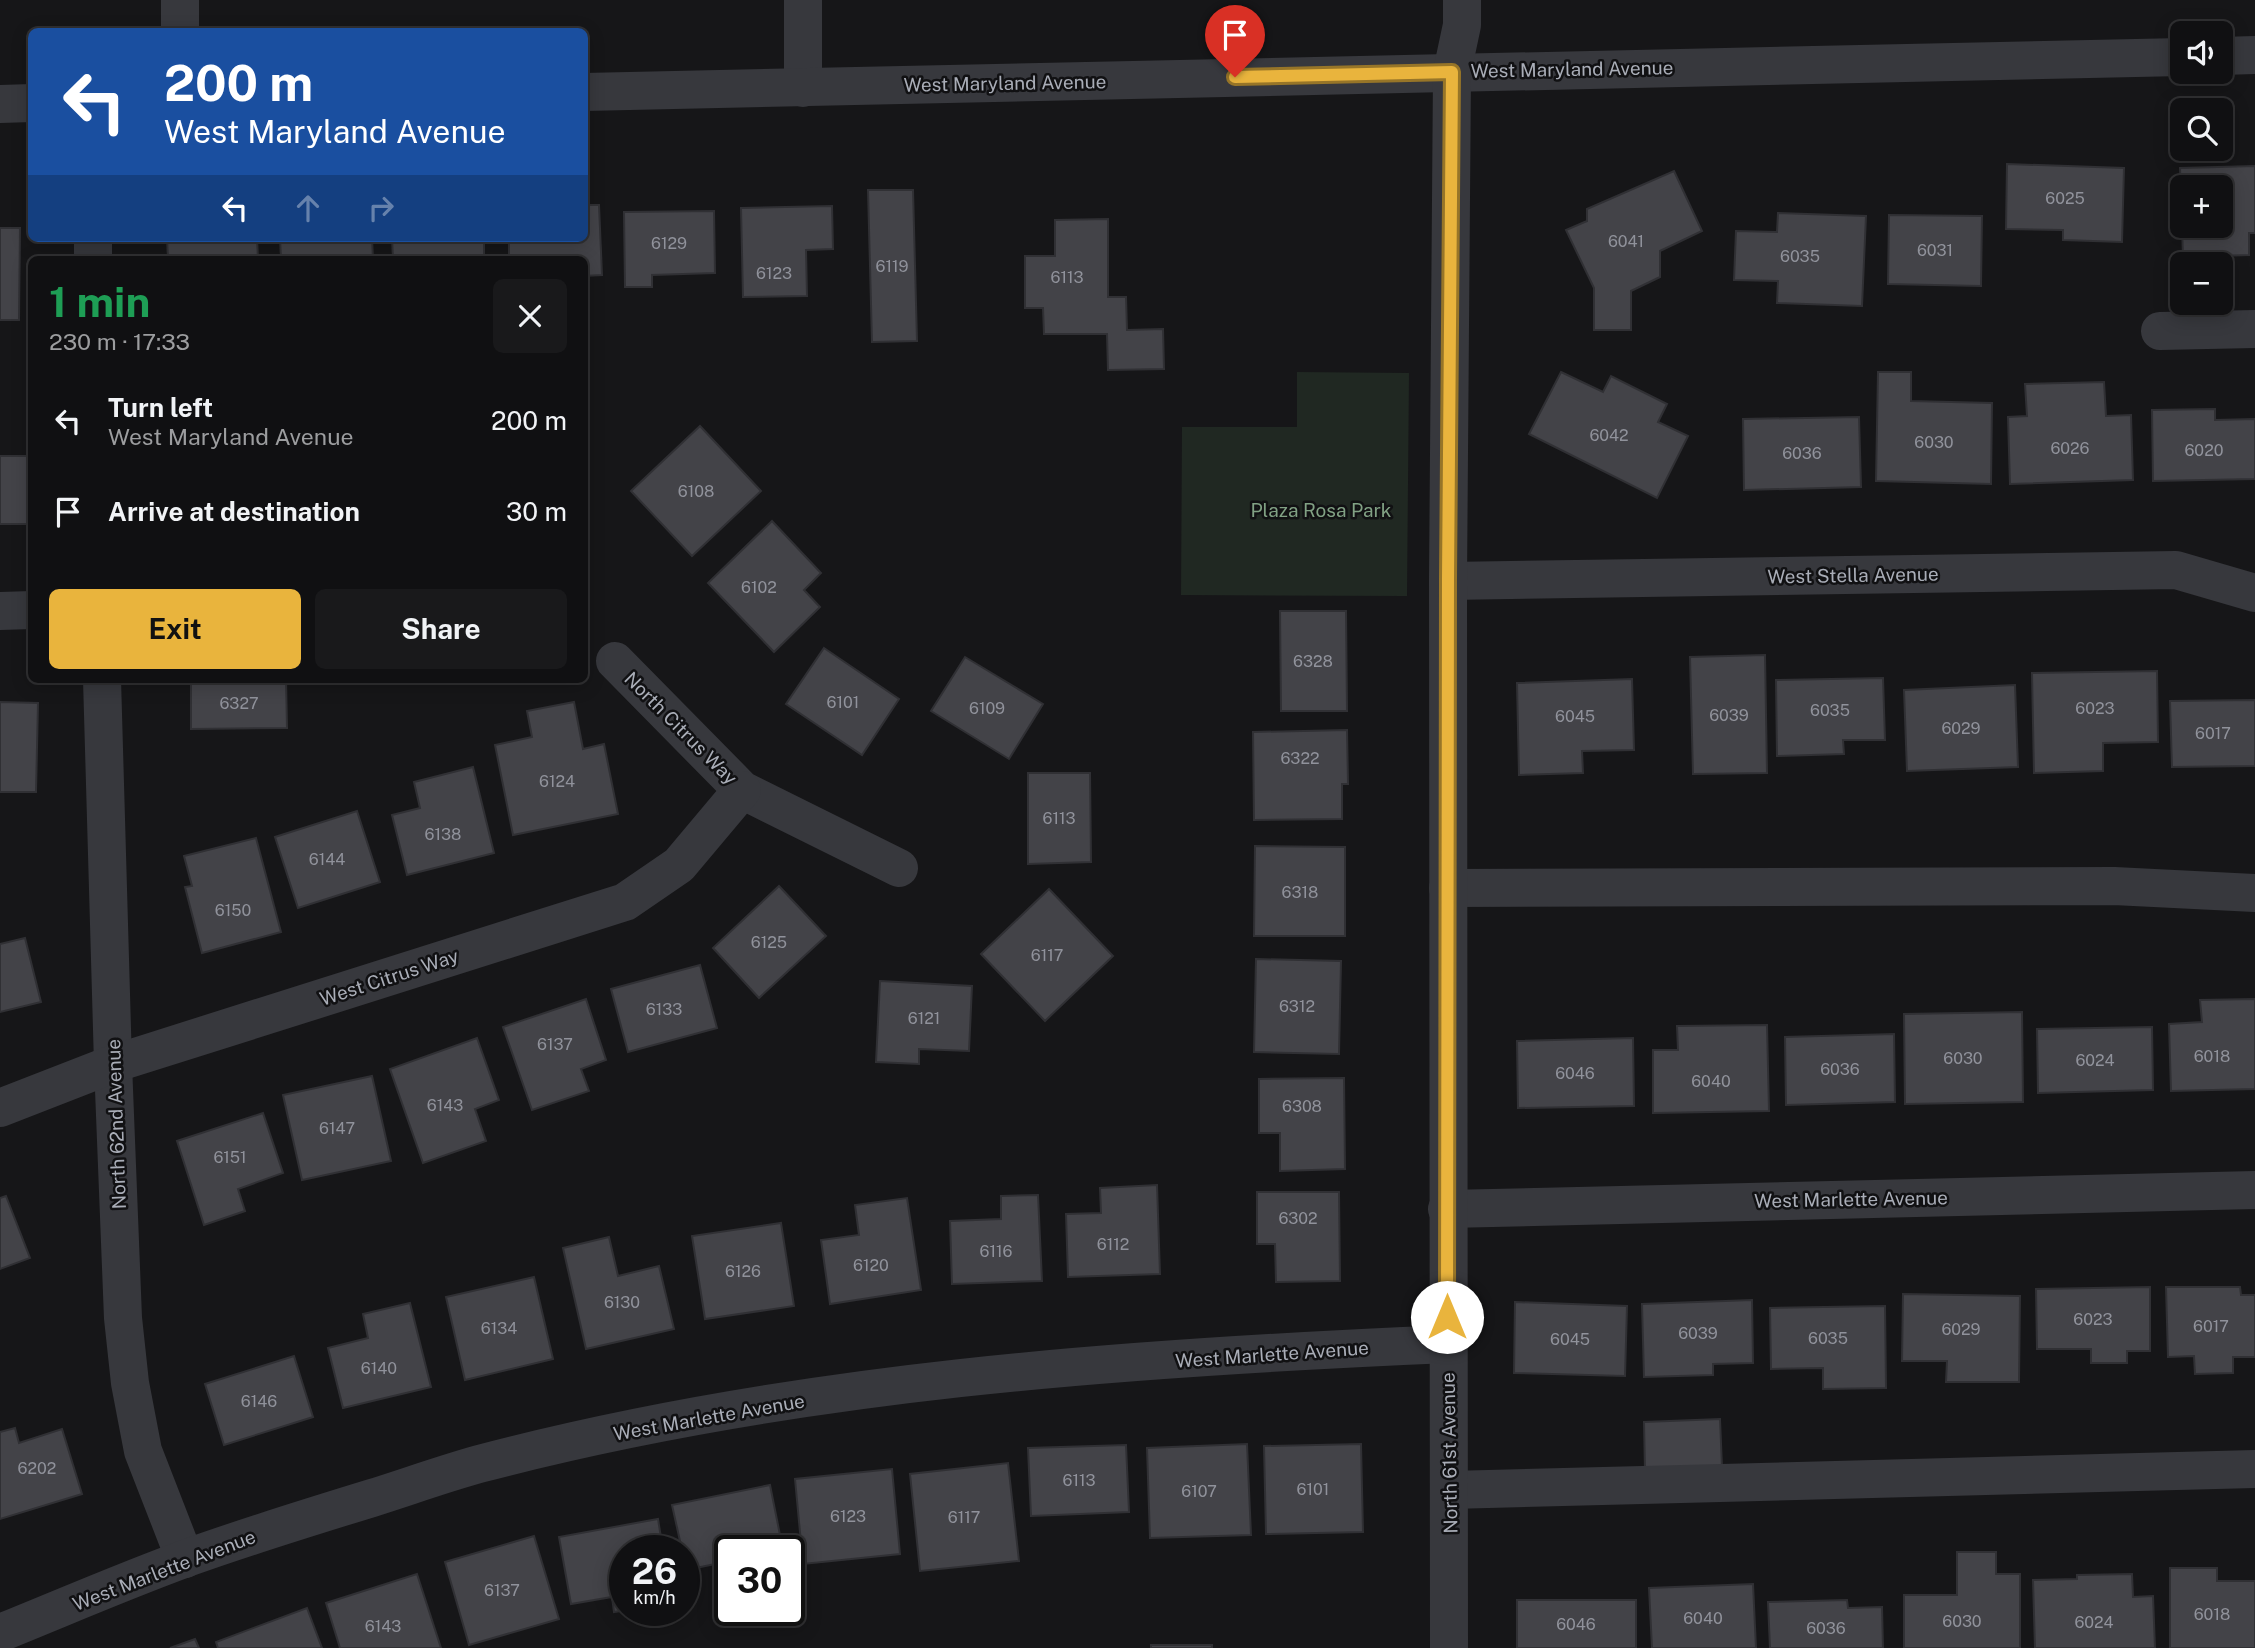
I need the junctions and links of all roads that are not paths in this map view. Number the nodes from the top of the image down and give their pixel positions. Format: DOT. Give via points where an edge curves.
graph roads {
  1 [pos="180,0"];
  2 [pos="803,0"];
  3 [pos="1462,0"];
  4 [pos="180,28"];
  5 [pos="2255,55"];
  6 [pos="2233,56"];
  7 [pos="2170,57"];
  8 [pos="1452,72"];
  9 [pos="803,88"];
  10 [pos="588,92"];
  11 [pos="28,103"];
  12 [pos="0,104"];
  13 [pos="2255,329"];
  14 [pos="2160,331"];
  15 [pos="1448,580"];
  16 [pos="2255,593"];
  17 [pos="28,610"];
  18 [pos="0,611"];
  19 [pos="615,662"];
  20 [pos="102,683"];
  21 [pos="742,790"];
  22 [pos="899,868"];
  23 [pos="1448,888"];
  24 [pos="2255,893"];
  25 [pos="113,1064"];
  26 [pos="0,1108"];
  27 [pos="2255,1190"];
  28 [pos="1447,1209"];
  29 [pos="1448,1344"];
  30 [pos="2255,1469"];
  31 [pos="1450,1490"];
  32 [pos="185,1559"];
  33 [pos="0,1633"];
  34 [pos="1449,1648"];
  1 -- 4 [label="street"];
  2 -- 9 [label="street"];
  3 -- 8 [label="street, North 61st Avenue"];
  5 -- 6 [label="street"];
  7 -- 8 [label="street, West Maryland Avenue"];
  8 -- 9 [label="street, West Maryland Avenue"];
  8 -- 15 [label="street, North 61st Avenue"];
  9 -- 10 [label="street, West Maryland Avenue"];
  11 -- 12 [label="street"];
  13 -- 14 [label="street"];
  15 -- 16 [label="street, West Stella Avenue" via="2176,570"];
  15 -- 23 [label="street, North 61st Avenue"];
  17 -- 18 [label="street"];
  19 -- 21 [label="street, North Citrus Way"];
  20 -- 25 [label="street, North 62nd Avenue"];
  21 -- 22 [label="street, North Citrus Way"];
  21 -- 25 [label="street, West Citrus Way" via="679,865 625,902"];
  23 -- 24 [label="street" via="2114,886"];
  23 -- 28 [label="street, North 61st Avenue"];
  25 -- 26 [label="street, West Citrus Way"];
  25 -- 32 [label="street, North 62nd Avenue" via="123,1318 130,1383 143,1451"];
  27 -- 28 [label="street, West Marlette Avenue"];
  28 -- 29 [label="street, North 61st Avenue"];
  29 -- 31 [label="street, North 61st Avenue"];
  29 -- 32 [label="street, West Marlette Avenue" via="1044,1370 866,1390 680,1419 478,1465"];
  30 -- 31 [label="street"];
  31 -- 34 [label="street, North 61st Avenue"];
  32 -- 33 [label="street, West Marlette Avenue"];
}
